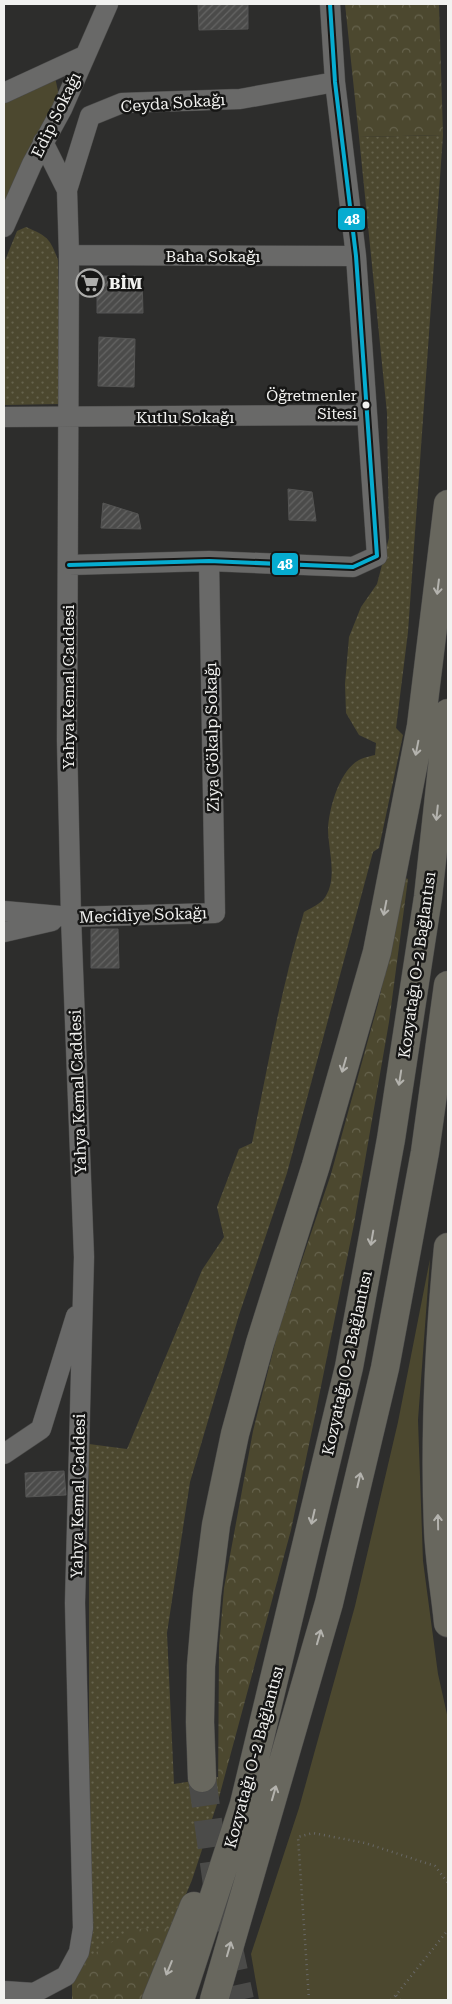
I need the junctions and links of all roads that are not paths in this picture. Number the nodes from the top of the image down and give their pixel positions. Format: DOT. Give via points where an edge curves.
graph roads {
  1 [pos="108,4"];
  2 [pos="330,4"];
  3 [pos="84,56"];
  4 [pos="335,82"];
  5 [pos="4,93"];
  6 [pos="43,142"];
  7 [pos="67,190"];
  8 [pos="9,208"];
  9 [pos="4,227"];
  10 [pos="69,255"];
  11 [pos="356,256"];
  12 [pos="366,415"];
  13 [pos="4,417"];
  14 [pos="70,417"];
  15 [pos="448,504"];
  16 [pos="209,561"];
  17 [pos="69,565"];
  18 [pos="448,713"];
  19 [pos="4,910"];
  20 [pos="215,913"];
  21 [pos="71,917"];
  22 [pos="4,932"];
  23 [pos="448,985"];
  24 [pos="448,1247"];
  25 [pos="83,1292"];
  26 [pos="4,1454"];
  27 [pos="448,1622"];
  28 [pos="288,1625"];
  29 [pos="202,1778"];
  30 [pos="4,1991"];
  31 [pos="156,2000"];
  32 [pos="180,2000"];
  33 [pos="214,2000"];
  1 -- 3 [label="street, Edip Sokağı"];
  2 -- 4 [label="street"];
  3 -- 5 [label="street"];
  3 -- 6 [label="street, Edip Sokağı" via="62,109"];
  4 -- 7 [label="street, Ceyda Sokağı" via="240,98 122,103 90,116"];
  4 -- 11 [label="street"];
  6 -- 7 [label="street, Yahya Kemal Caddesi"];
  6 -- 8 [label="street, Edip Sokağı"];
  7 -- 10 [label="street, Yahya Kemal Caddesi"];
  8 -- 9 [label="street, Edip Sokağı"];
  10 -- 11 [label="street, Baha Sokağı"];
  10 -- 14 [label="street, Yahya Kemal Caddesi"];
  11 -- 12 [label="street"];
  12 -- 14 [label="street, Kutlu Sokağı"];
  12 -- 16 [label="street" via="377,556 353,567"];
  13 -- 14 [label="street, Kutlu Sokağı"];
  14 -- 17 [label="street, Yahya Kemal Caddesi"];
  15 -- 29 [label="highway, one-way" via="421,726 377,952 316,1165 260,1343 235,1434 218,1516 201,1666"];
  16 -- 17 [label="street"];
  16 -- 20 [label="street, Ziya Gökalp Sokağı"];
  17 -- 21 [label="street, Yahya Kemal Caddesi" via="67,741"];
  18 -- 28 [label="highway, Kozyatağı O-2 Bağlantısı, one-way" via="428,897 391,1139 349,1367"];
  19 -- 21 [label="street"];
  20 -- 21 [label="street, Mecidiye Sokağı"];
  21 -- 22 [label="street"];
  21 -- 25 [label="street, Yahya Kemal Caddesi"];
  33 -- 23 [label="highway, Kozyatağı O-2 Bağlantısı, one-way" via="329,1603 385,1368 425,1152"];
  27 -- 24 [label="highway, one-way" via="438,1530 437,1476 437,1398"];
  25 -- 26 [label="street" via="41,1429"];
  25 -- 30 [label="street, Yahya Kemal Caddesi" via="75,1603 83,1928 80,1952 66,1976 34,1993"];
  28 -- 31 [label="highway, one-way" via="202,1886"];
  28 -- 32 [label="highway, Kozyatağı O-2 Bağlantısı" via="244,1804"];
}
